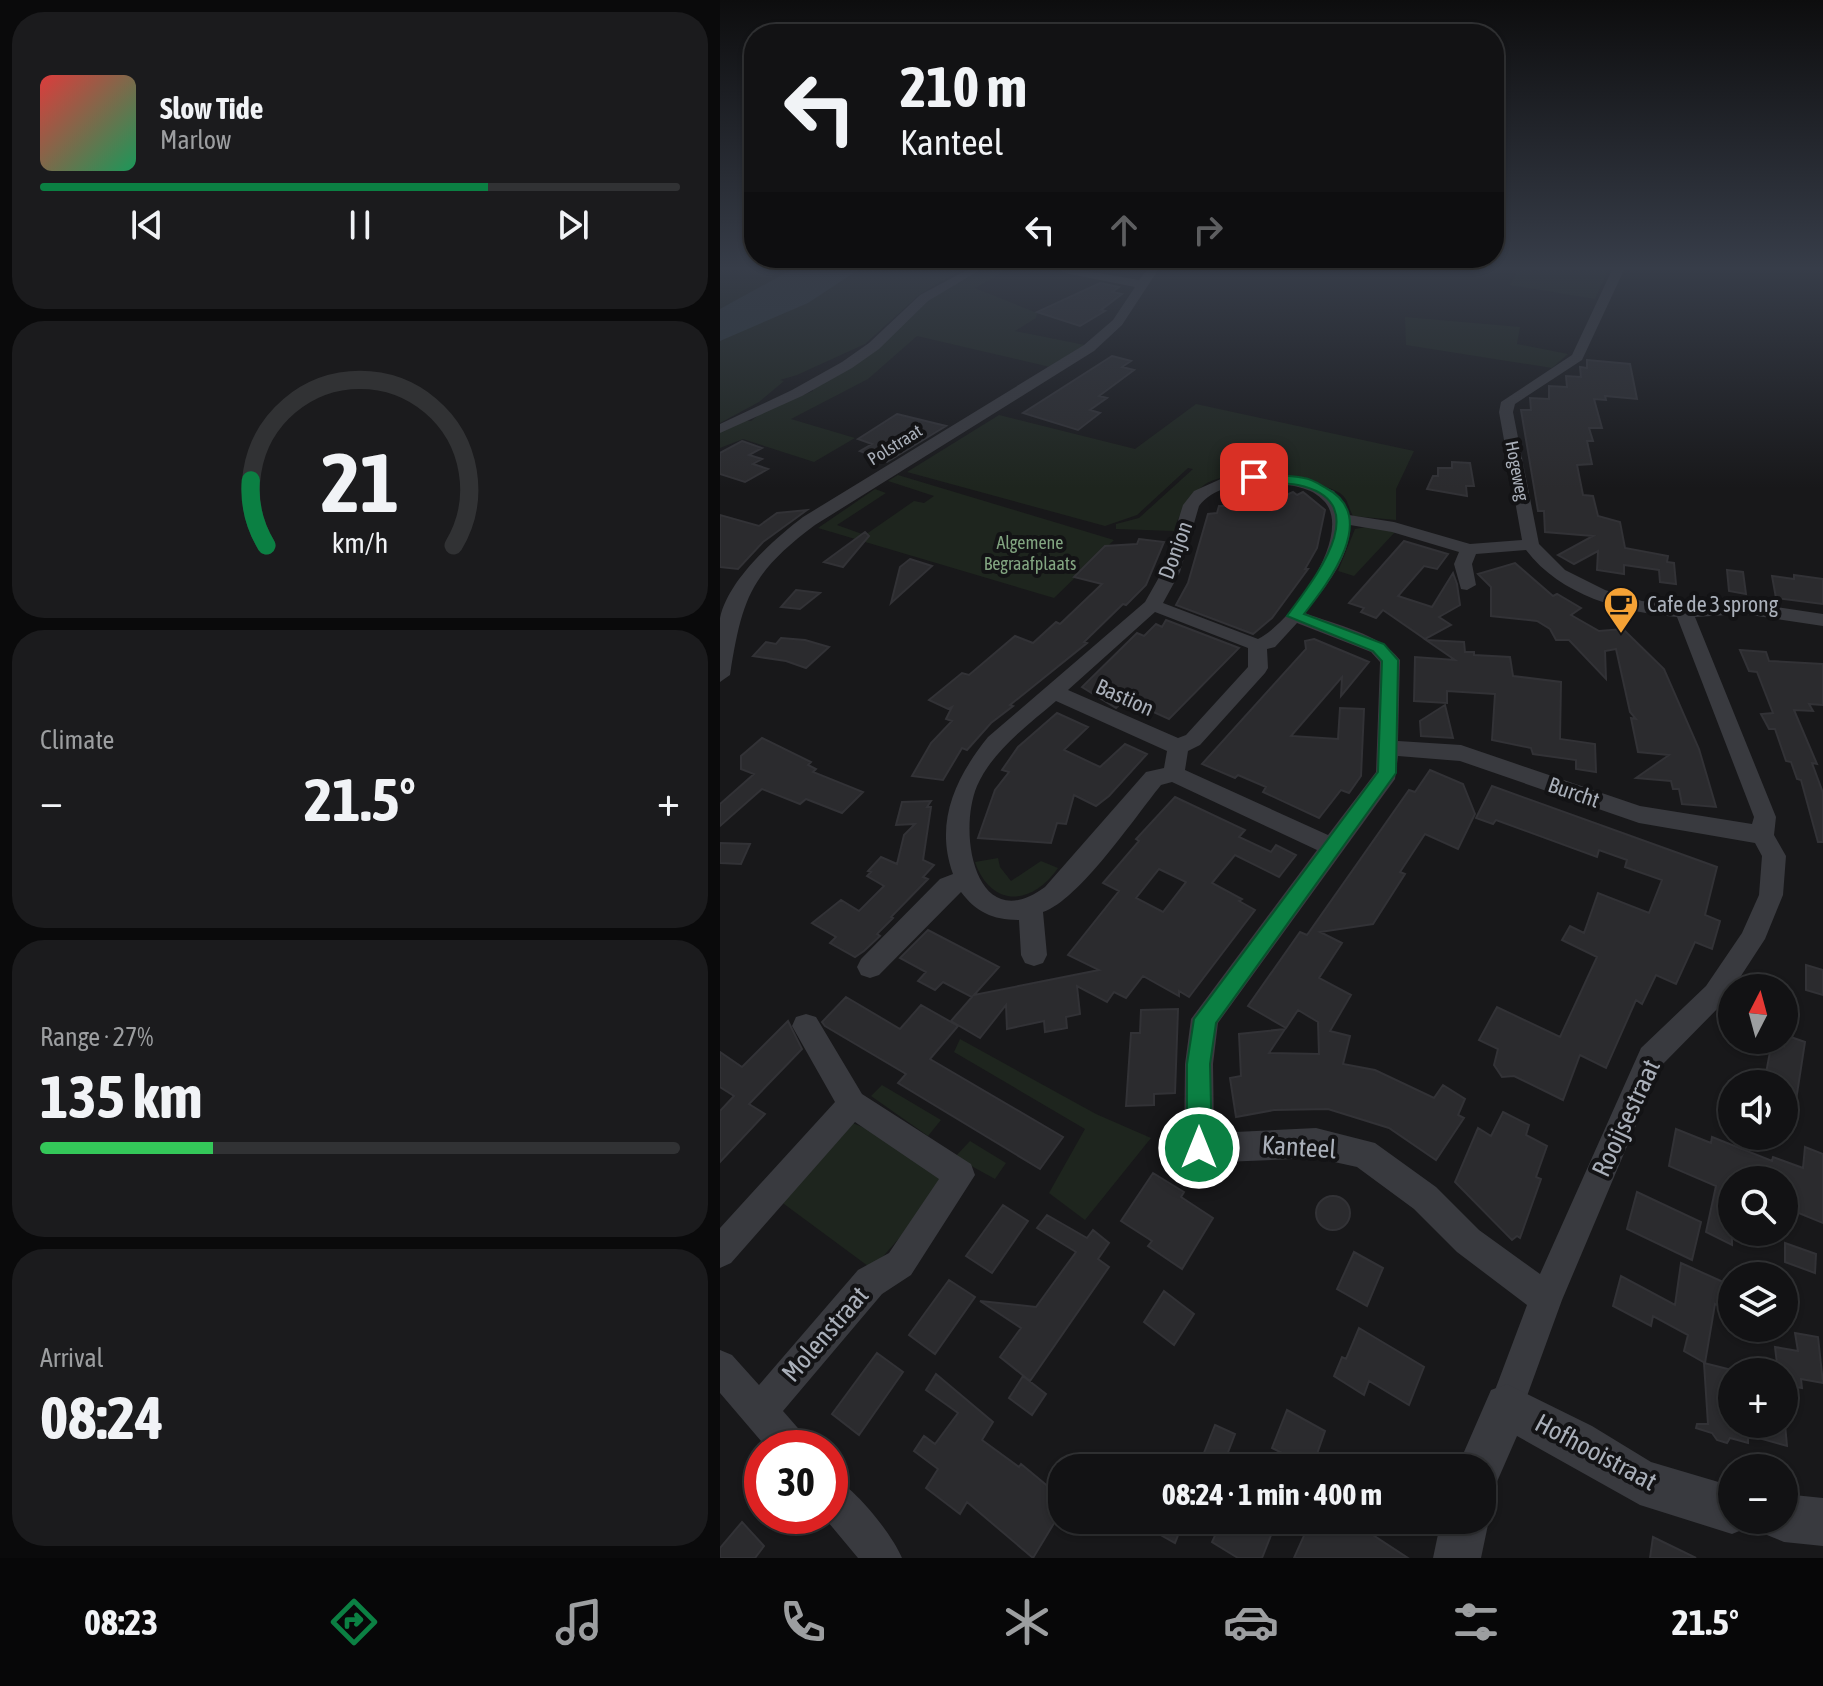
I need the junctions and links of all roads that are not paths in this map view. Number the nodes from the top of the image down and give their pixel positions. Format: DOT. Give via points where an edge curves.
graph roads {
  1 [pos="878,343"];
  2 [pos="1095,343"];
  3 [pos="1584,343"];
  4 [pos="720,429"];
  5 [pos="1345,519"];
  6 [pos="1531,545"];
  7 [pos="1469,549"];
  8 [pos="1467,585"];
  9 [pos="1152,605"];
  10 [pos="1684,612"];
  11 [pos="1295,616"];
  12 [pos="1823,620"];
  13 [pos="1257,645"];
  14 [pos="720,675"];
  15 [pos="1052,691"];
  16 [pos="1178,747"];
  17 [pos="1387,748"];
  18 [pos="1174,774"];
  19 [pos="1762,835"];
  20 [pos="1333,847"];
  21 [pos="965,879"];
  22 [pos="1030,907"];
  23 [pos="1034,955"];
  24 [pos="870,967"];
  25 [pos="806,1026"];
  26 [pos="852,1104"];
  27 [pos="720,1252"];
  28 [pos="1546,1299"];
  29 [pos="720,1367"];
  30 [pos="1507,1406"];
  31 [pos="760,1411"];
  32 [pos="776,1430"];
  33 [pos="1486,1454"];
  34 [pos="1718,1506"];
  35 [pos="848,1516"];
  36 [pos="1798,1519"];
  37 [pos="1823,1522"];
  38 [pos="1462,1534"];
  39 [pos="883,1558"];
  40 [pos="1457,1558"];
  1 -- 4 [label="street" via="830,376"];
  2 -- 14 [label="street, Polstraat" via="809,521 774,549 733,608"];
  3 -- 6 [label="street, Hogeweg" via="1577,357 1508,402"];
  5 -- 7 [label="street" via="1402,528"];
  5 -- 9 [label="street, Donjon" via="1334,497 1304,482 1254,477 1216,485 1191,505 1171,572"];
  5 -- 11 [label="street" via="1339,545"];
  6 -- 7 [label="street"];
  6 -- 10 [label="street" via="1540,560 1581,586 1621,603"];
  7 -- 8 [label="street" via="1463,555"];
  9 -- 13 [label="street"];
  9 -- 15 [label="street, Donjon"];
  10 -- 12 [label="street" via="1744,608"];
  10 -- 19 [label="street, Rooijsestraat" via="1765,817"];
  11 -- 13 [label="street" via="1268,643"];
  11 -- 17 [label="street, Kanteel" via="1378,648 1390,660"];
  13 -- 16 [label="street" via="1258,668 1193,740"];
  15 -- 16 [label="street, Bastion"];
  15 -- 21 [label="street, Donjon" via="996,742 963,793 957,836"];
  16 -- 18 [label="street"];
  17 -- 19 [label="street, Burcht" via="1461,753 1639,814"];
  17 -- 20 [label="street, Kanteel" via="1387,773"];
  18 -- 20 [label="street"];
  18 -- 22 [label="street" via="1154,778 1054,892"];
  19 -- 28 [label="street, Rooijsestraat" via="1774,856 1771,895 1752,939 1715,994 1651,1057"];
  20 -- 28 [label="street, Kanteel" via="1205,1019 1199,1148 1316,1143 1364,1154"];
  21 -- 22 [label="street" via="968,888 996,908"];
  21 -- 24 [label="street" via="949,886"];
  22 -- 23 [label="street"];
  25 -- 26 [label="street, Molenstraat"];
  26 -- 27 [label="street"];
  26 -- 31 [label="street, Molenstraat" via="960,1175 900,1264 870,1282"];
  28 -- 30 [label="street, Rooijsestraat"];
  29 -- 31 [label="street"];
  30 -- 33 [label="street, Rooijsestraat"];
  30 -- 34 [label="street, Hofhooistraat" via="1640,1482"];
  31 -- 32 [label="street"];
  35 -- 39 [label="street"];
  36 -- 37 [label="street"];
  38 -- 40 [label="street"];
}
